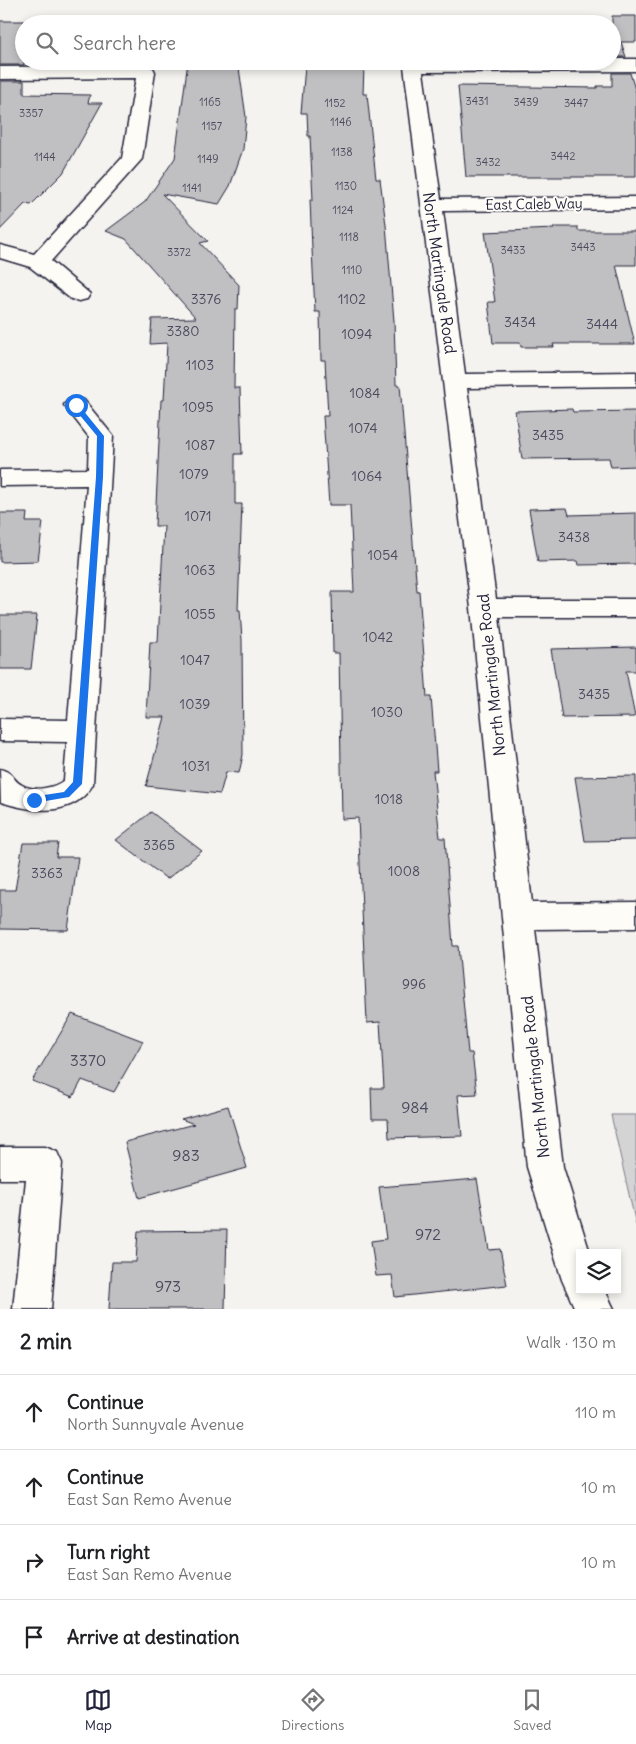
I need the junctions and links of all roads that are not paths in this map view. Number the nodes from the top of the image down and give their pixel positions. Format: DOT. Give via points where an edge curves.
graph roads {
  1 [pos="621,65"];
  2 [pos="636,65"];
  3 [pos="414,70"];
  4 [pos="0,73"];
  5 [pos="636,203"];
  6 [pos="431,205"];
  7 [pos="0,251"];
  8 [pos="38,262"];
  9 [pos="79,294"];
  10 [pos="636,378"];
  11 [pos="455,381"];
  12 [pos="76,405"];
  13 [pos="100,477"];
  14 [pos="0,478"];
  15 [pos="484,608"];
  16 [pos="636,608"];
  17 [pos="0,730"];
  18 [pos="82,731"];
  19 [pos="0,780"];
  20 [pos="636,915"];
  21 [pos="517,916"];
  22 [pos="0,1163"];
  23 [pos="576,1267"];
  24 [pos="587,1294"];
  25 [pos="32,1309"];
  26 [pos="595,1309"];
  1 -- 2 [label="street, North Martingale Road"];
  3 -- 6 [label="street, North Martingale Road"];
  4 -- 8 [label="street" via="146,72 132,159"];
  5 -- 6 [label="street, East Caleb Way"];
  6 -- 11 [label="street, North Martingale Road"];
  7 -- 8 [label="street"];
  8 -- 9 [label="street"];
  10 -- 11 [label="street"];
  11 -- 15 [label="street, North Martingale Road"];
  12 -- 13 [label="street" via="100,436"];
  13 -- 14 [label="street"];
  13 -- 18 [label="street"];
  15 -- 16 [label="street"];
  15 -- 21 [label="street, North Martingale Road"];
  17 -- 18 [label="street"];
  18 -- 19 [label="street" via="78,784 66,795 34,800 11,794"];
  20 -- 21 [label="street"];
  21 -- 23 [label="street, North Martingale Road" via="545,1167"];
  22 -- 25 [label="street" via="46,1163"];
  24 -- 26 [label="street"];
}
